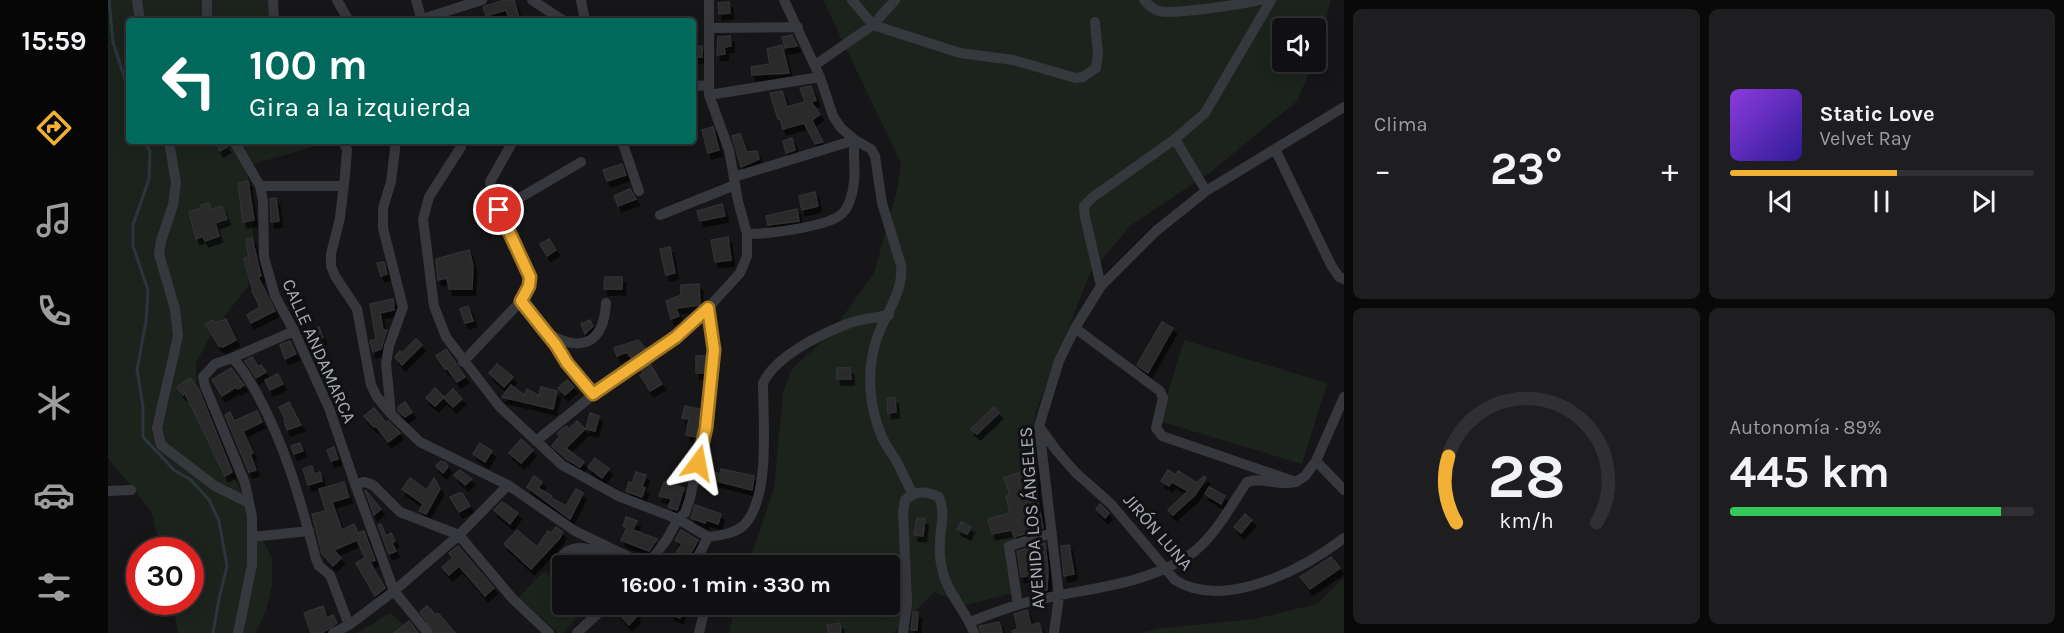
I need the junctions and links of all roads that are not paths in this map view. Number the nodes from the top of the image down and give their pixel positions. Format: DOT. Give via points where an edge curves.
graph roads {
  1 [pos="137,0"];
  2 [pos="207,0"];
  3 [pos="273,0"];
  4 [pos="337,0"];
  5 [pos="416,0"];
  6 [pos="482,0"];
  7 [pos="532,0"];
  8 [pos="581,0"];
  9 [pos="709,0"];
  10 [pos="784,0"];
  11 [pos="852,0"];
  12 [pos="895,0"];
  13 [pos="1144,0"];
  14 [pos="1260,0"];
  15 [pos="1271,0"];
  16 [pos="140,18"];
  17 [pos="207,18"];
  18 [pos="274,18"];
  19 [pos="347,18"];
  20 [pos="419,18"];
  21 [pos="425,18"];
  22 [pos="559,18"];
  23 [pos="584,18"];
  24 [pos="1095,22"];
  25 [pos="873,25"];
  26 [pos="798,27"];
  27 [pos="709,28"];
  28 [pos="815,65"];
  29 [pos="820,77"];
  30 [pos="696,87"];
  31 [pos="709,90"];
  32 [pos="1344,107"];
  33 [pos="1175,139"];
  34 [pos="855,140"];
  35 [pos="170,144"];
  36 [pos="236,144"];
  37 [pos="344,144"];
  38 [pos="396,144"];
  39 [pos="462,144"];
  40 [pos="511,144"];
  41 [pos="623,144"];
  42 [pos="1275,149"];
  43 [pos="581,162"];
  44 [pos="735,181"];
  45 [pos="260,186"];
  46 [pos="343,186"];
  47 [pos="1206,191"];
  48 [pos="639,192"];
  49 [pos="499,210"];
  50 [pos="660,215"];
  51 [pos="747,234"];
  52 [pos="1344,279"];
  53 [pos="1101,286"];
  54 [pos="521,301"];
  55 [pos="606,303"];
  56 [pos="708,308"];
  57 [pos="889,315"];
  58 [pos="1075,328"];
  59 [pos="294,331"];
  60 [pos="546,332"];
  61 [pos="232,358"];
  62 [pos="464,362"];
  63 [pos="593,394"];
  64 [pos="1344,397"];
  65 [pos="391,414"];
  66 [pos="1039,426"];
  67 [pos="536,441"];
  68 [pos="1316,460"];
  69 [pos="1296,482"];
  70 [pos="355,484"];
  71 [pos="508,484"];
  72 [pos="130,490"];
  73 [pos="1344,490"];
  74 [pos="108,491"];
  75 [pos="913,494"];
  76 [pos="249,503"];
  77 [pos="678,519"];
  78 [pos="309,531"];
  79 [pos="1052,533"];
  80 [pos="459,535"];
  81 [pos="252,537"];
  82 [pos="708,537"];
  83 [pos="1344,538"];
  84 [pos="563,555"];
  85 [pos="611,555"];
  86 [pos="625,555"];
  87 [pos="655,555"];
  88 [pos="699,555"];
  89 [pos="1166,569"];
  90 [pos="394,591"];
  91 [pos="1059,596"];
  92 [pos="1018,605"];
  93 [pos="703,615"];
  94 [pos="594,617"];
  95 [pos="349,625"];
  96 [pos="972,628"];
  97 [pos="238,633"];
  98 [pos="333,633"];
  99 [pos="428,633"];
  100 [pos="549,633"];
  101 [pos="577,633"];
  102 [pos="699,633"];
  103 [pos="903,633"];
  104 [pos="1054,633"];
  1 -- 16 [label="street"];
  2 -- 17 [label="street"];
  3 -- 18 [label="street"];
  4 -- 19 [label="street"];
  5 -- 20 [label="street"];
  6 -- 21 [label="street"];
  7 -- 22 [label="street"];
  8 -- 23 [label="street"];
  9 -- 27 [label="street"];
  10 -- 26 [label="street"];
  11 -- 25 [label="street"];
  12 -- 25 [label="street"];
  13 -- 14 [label="street" via="1161,12"];
  15 -- 33 [label="street" via="1205,113"];
  24 -- 25 [label="street" via="1096,68 1083,78 1013,60 960,53"];
  25 -- 28 [label="street"];
  26 -- 27 [label="street"];
  26 -- 28 [label="street"];
  27 -- 31 [label="street"];
  28 -- 29 [label="street"];
  29 -- 31 [label="street"];
  29 -- 34 [label="street" via="833,116"];
  30 -- 31 [label="street"];
  31 -- 44 [label="street"];
  32 -- 42 [label="street, AVENIDA LOS ÁNGELES"];
  33 -- 47 [label="street"];
  33 -- 53 [label="street" via="1084,206"];
  34 -- 44 [label="street"];
  34 -- 51 [label="street" via="854,180 846,210 840,216 772,233"];
  34 -- 57 [label="street" via="875,156 882,202 901,265"];
  35 -- 76 [label="street" via="176,183 159,254 175,309 178,336 158,436 161,445 215,486"];
  36 -- 45 [label="street, CALLE ANDAMARCA"];
  37 -- 46 [label="street"];
  38 -- 65 [label="street" via="383,208 383,228 403,307 386,363"];
  39 -- 62 [label="street" via="429,197 423,219 434,306 446,337"];
  40 -- 49 [label="street" via="490,182"];
  41 -- 48 [label="street"];
  42 -- 47 [label="street, AVENIDA LOS ÁNGELES"];
  42 -- 52 [label="street" via="1331,265"];
  43 -- 49 [label="street"];
  44 -- 50 [label="street"];
  44 -- 51 [label="street"];
  45 -- 46 [label="street"];
  45 -- 59 [label="street, CALLE ANDAMARCA" via="264,257 274,296"];
  46 -- 65 [label="street" via="331,266 357,309 371,385"];
  47 -- 53 [label="street, AVENIDA LOS ÁNGELES" via="1156,231"];
  49 -- 54 [label="street" via="530,277"];
  51 -- 56 [label="street" via="745,264"];
  53 -- 58 [label="street, AVENIDA LOS ÁNGELES"];
  54 -- 60 [label="street"];
  54 -- 62 [label="street"];
  55 -- 60 [label="street" via="602,328 589,341 567,342"];
  56 -- 63 [label="street" via="676,337"];
  56 -- 77 [label="street" via="714,350 706,428 690,498 685,513"];
  57 -- 75 [label="street" via="877,337 870,389 882,439"];
  57 -- 82 [label="street" via="849,323 816,338 768,371 763,383 761,488 753,512 731,533"];
  58 -- 66 [label="street, AVENIDA LOS ÁNGELES" via="1059,361"];
  58 -- 69 [label="street" via="1160,391 1163,398 1156,428 1159,434"];
  59 -- 61 [label="street"];
  59 -- 70 [label="street, CALLE ANDAMARCA" via="329,408"];
  60 -- 63 [label="street"];
  61 -- 76 [label="street" via="215,364 203,377 245,483"];
  61 -- 78 [label="street" via="240,365 280,441"];
  62 -- 67 [label="street" via="499,406"];
  63 -- 67 [label="street"];
  64 -- 68 [label="street"];
  65 -- 71 [label="street" via="420,442"];
  66 -- 79 [label="street, AVENIDA LOS ÁNGELES"];
  66 -- 89 [label="street, JIRÓN LUNA" via="1075,472 1111,504"];
  67 -- 77 [label="street" via="562,465 590,482"];
  68 -- 69 [label="street"];
  68 -- 73 [label="street"];
  69 -- 89 [label="street" via="1247,482 1211,536"];
  70 -- 80 [label="street" via="373,485 400,512"];
  70 -- 90 [label="street, CALLE ANDAMARCA"];
  71 -- 80 [label="street"];
  71 -- 86 [label="street" via="575,531"];
  72 -- 74 [label="street"];
  75 -- 96 [label="street" via="931,493 939,498 943,513 943,575"];
  75 -- 103 [label="street" via="906,500 903,512 907,603"];
  76 -- 81 [label="street"];
  77 -- 82 [label="street"];
  77 -- 87 [label="street"];
  78 -- 81 [label="street"];
  78 -- 95 [label="street" via="316,559 330,575"];
  79 -- 91 [label="street, AVENIDA LOS ÁNGELES"];
  79 -- 92 [label="street" via="1009,546"];
  80 -- 90 [label="street"];
  80 -- 100 [label="street" via="512,598"];
  81 -- 97 [label="street" via="252,565"];
  82 -- 88 [label="street"];
  83 -- 89 [label="street, JIRÓN LUNA" via="1297,569 1260,584 1230,590 1185,587"];
  84 -- 85 [label="street" via="574,547"];
  89 -- 91 [label="street"];
  90 -- 95 [label="street"];
  90 -- 99 [label="street, CALLE ANDAMARCA"];
  91 -- 92 [label="street"];
  91 -- 104 [label="street, AVENIDA LOS ÁNGELES"];
  92 -- 96 [label="street"];
  93 -- 102 [label="street"];
  94 -- 101 [label="street"];
  95 -- 98 [label="street"];
}
